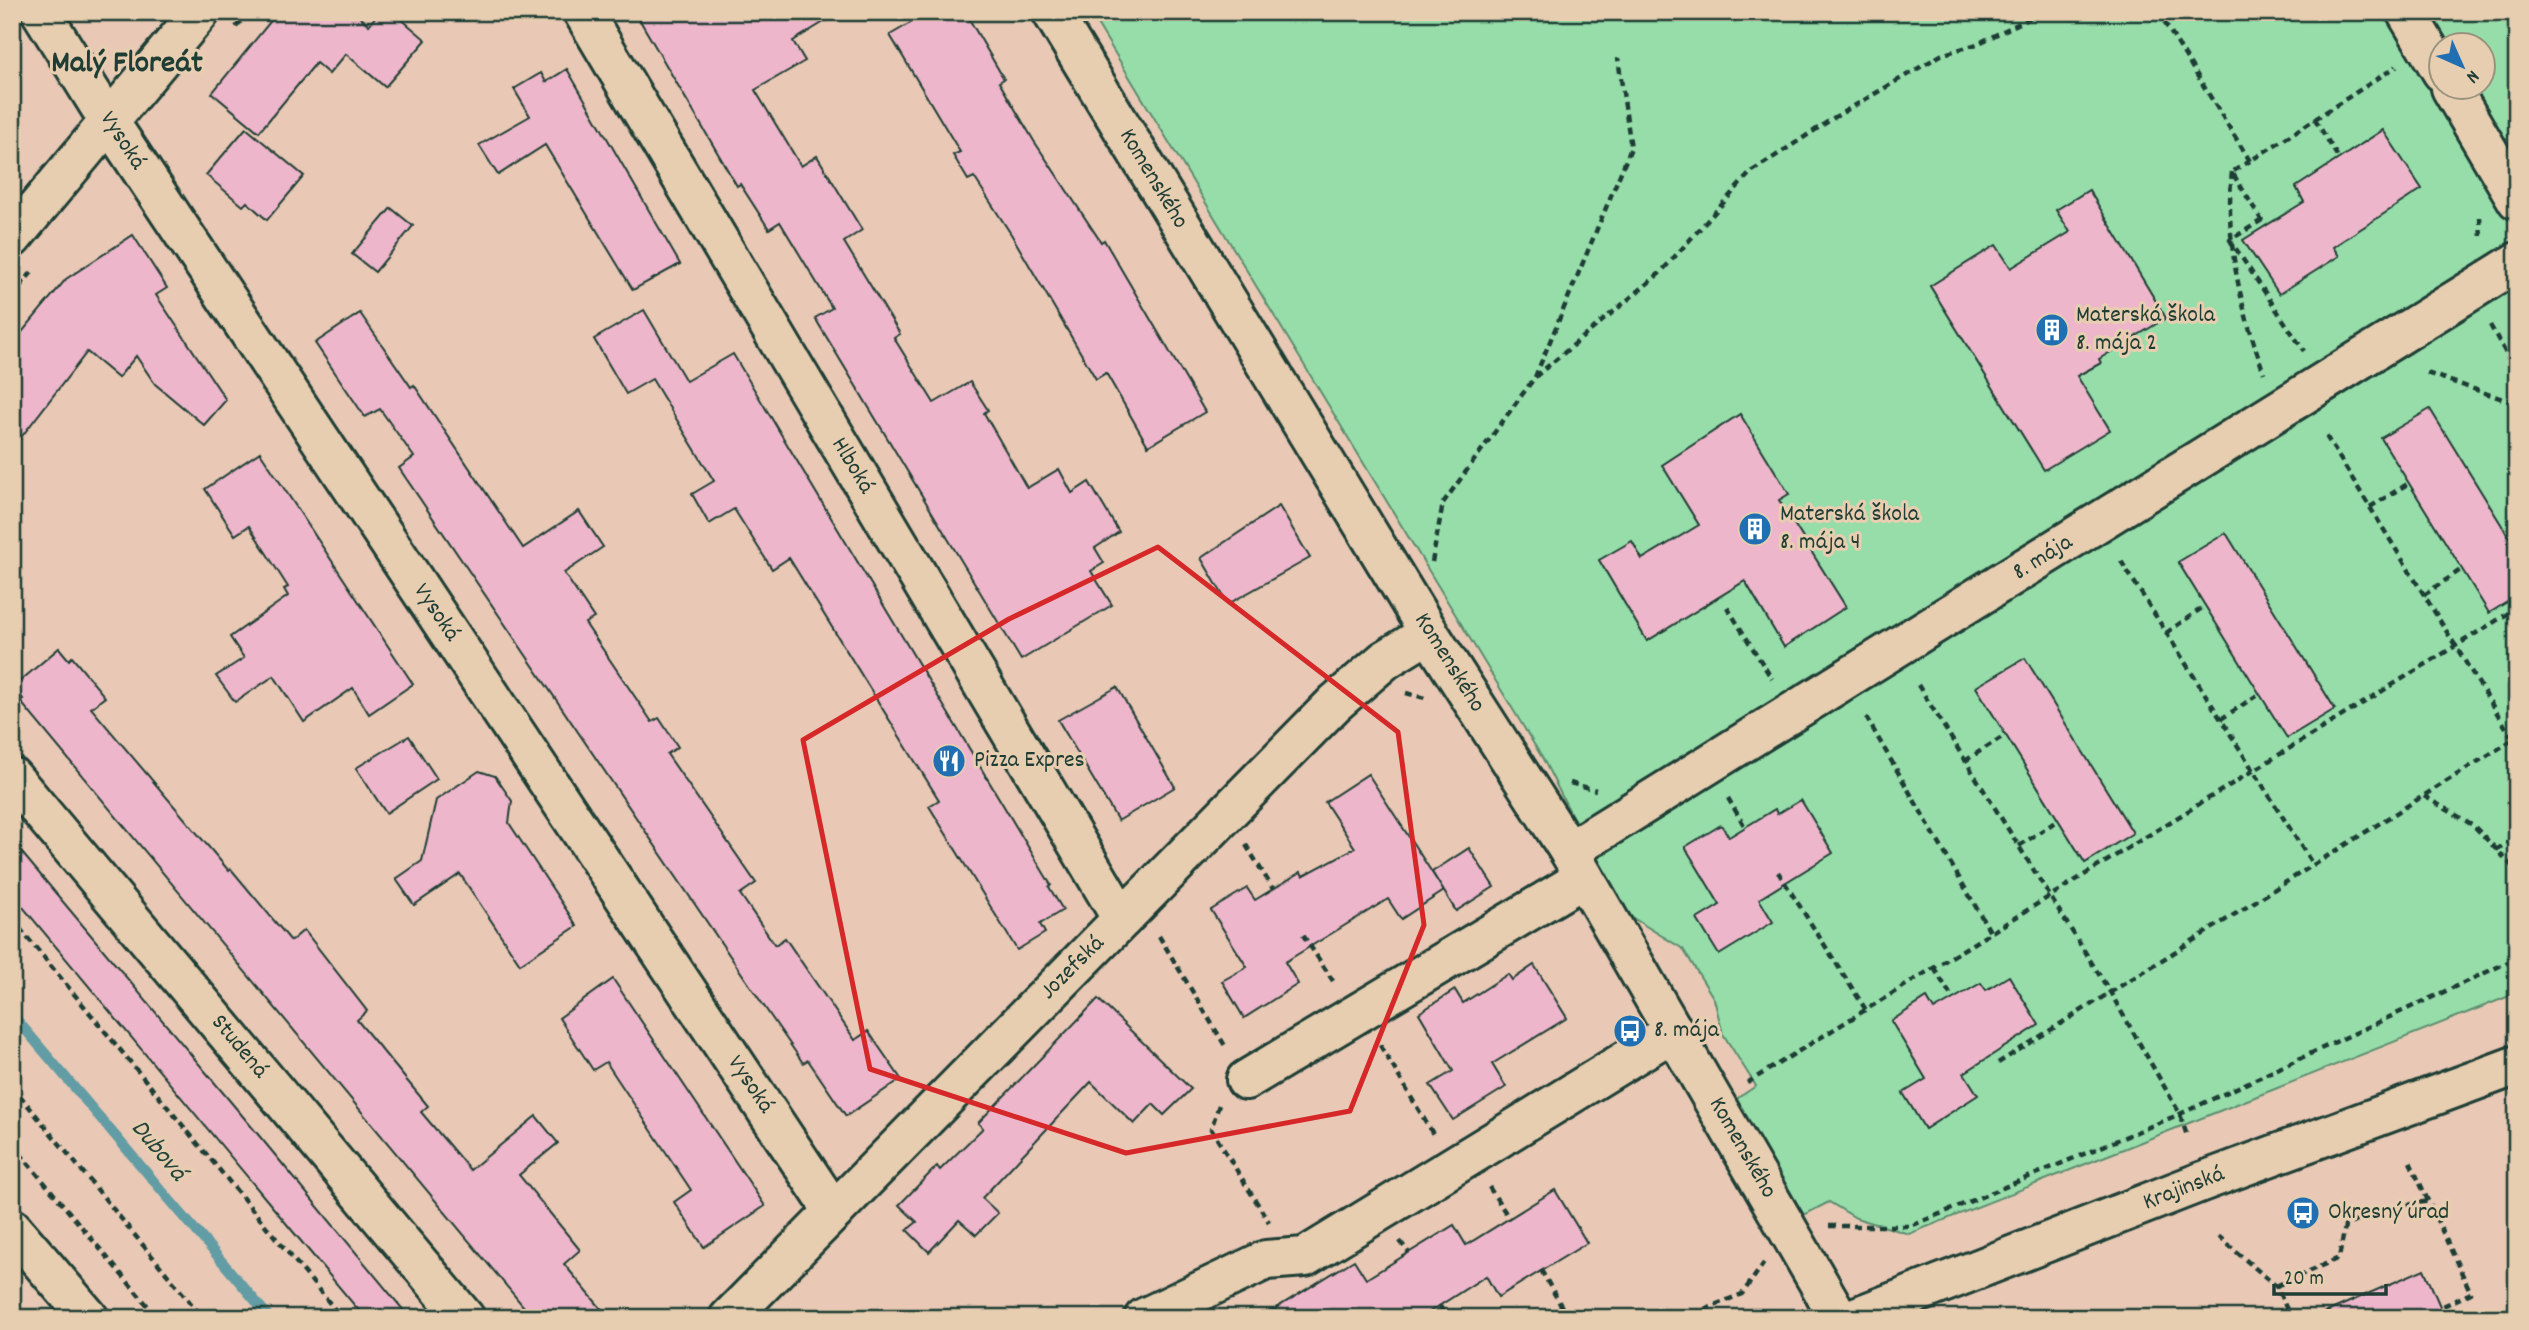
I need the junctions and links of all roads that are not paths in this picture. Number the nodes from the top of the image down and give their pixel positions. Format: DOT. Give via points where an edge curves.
graph roads {
  1 [pos="41,12"];
  2 [pos="200,12"];
  3 [pos="583,12"];
  4 [pos="1052,12"];
  5 [pos="2406,12"];
  6 [pos="2428,50"];
  7 [pos="2459,102"];
  8 [pos="110,123"];
  9 [pos="2517,200"];
  10 [pos="12,238"];
  11 [pos="2517,262"];
  12 [pos="1429,633"];
  13 [pos="12,777"];
  14 [pos="1576,865"];
  15 [pos="1138,925"];
  16 [pos="1674,1031"];
  17 [pos="2517,1065"];
  18 [pos="1246,1080"];
  19 [pos="834,1212"];
  20 [pos="12,1228"];
  21 [pos="89,1318"];
  22 [pos="465,1318"];
  23 [pos="729,1318"];
  24 [pos="1144,1318"];
  25 [pos="1839,1318"];
  26 [pos="1853,1318"];
  1 -- 8 [label="street, Vysoká"];
  2 -- 8 [label="street"];
  3 -- 15 [label="street, Hlboká"];
  4 -- 12 [label="street, Komenského"];
  5 -- 6 [label="street"];
  7 -- 9 [label="street"];
  8 -- 10 [label="street"];
  8 -- 19 [label="street, Vysoká"];
  11 -- 14 [label="street, 8. mája"];
  12 -- 14 [label="street, Komenského"];
  12 -- 15 [label="street, Jozefská" via="1385,660 1335,703"];
  13 -- 22 [label="street, Studená"];
  14 -- 16 [label="street, Komenského"];
  14 -- 18 [label="street, 8. mája" via="1357,1013"];
  15 -- 19 [label="street, Jozefská"];
  16 -- 24 [label="street" via="1305,1257 1265,1260"];
  16 -- 25 [label="street, Komenského"];
  17 -- 26 [label="street, Krajinská"];
  19 -- 23 [label="street, Jozefská"];
  20 -- 21 [label="street"];
}
